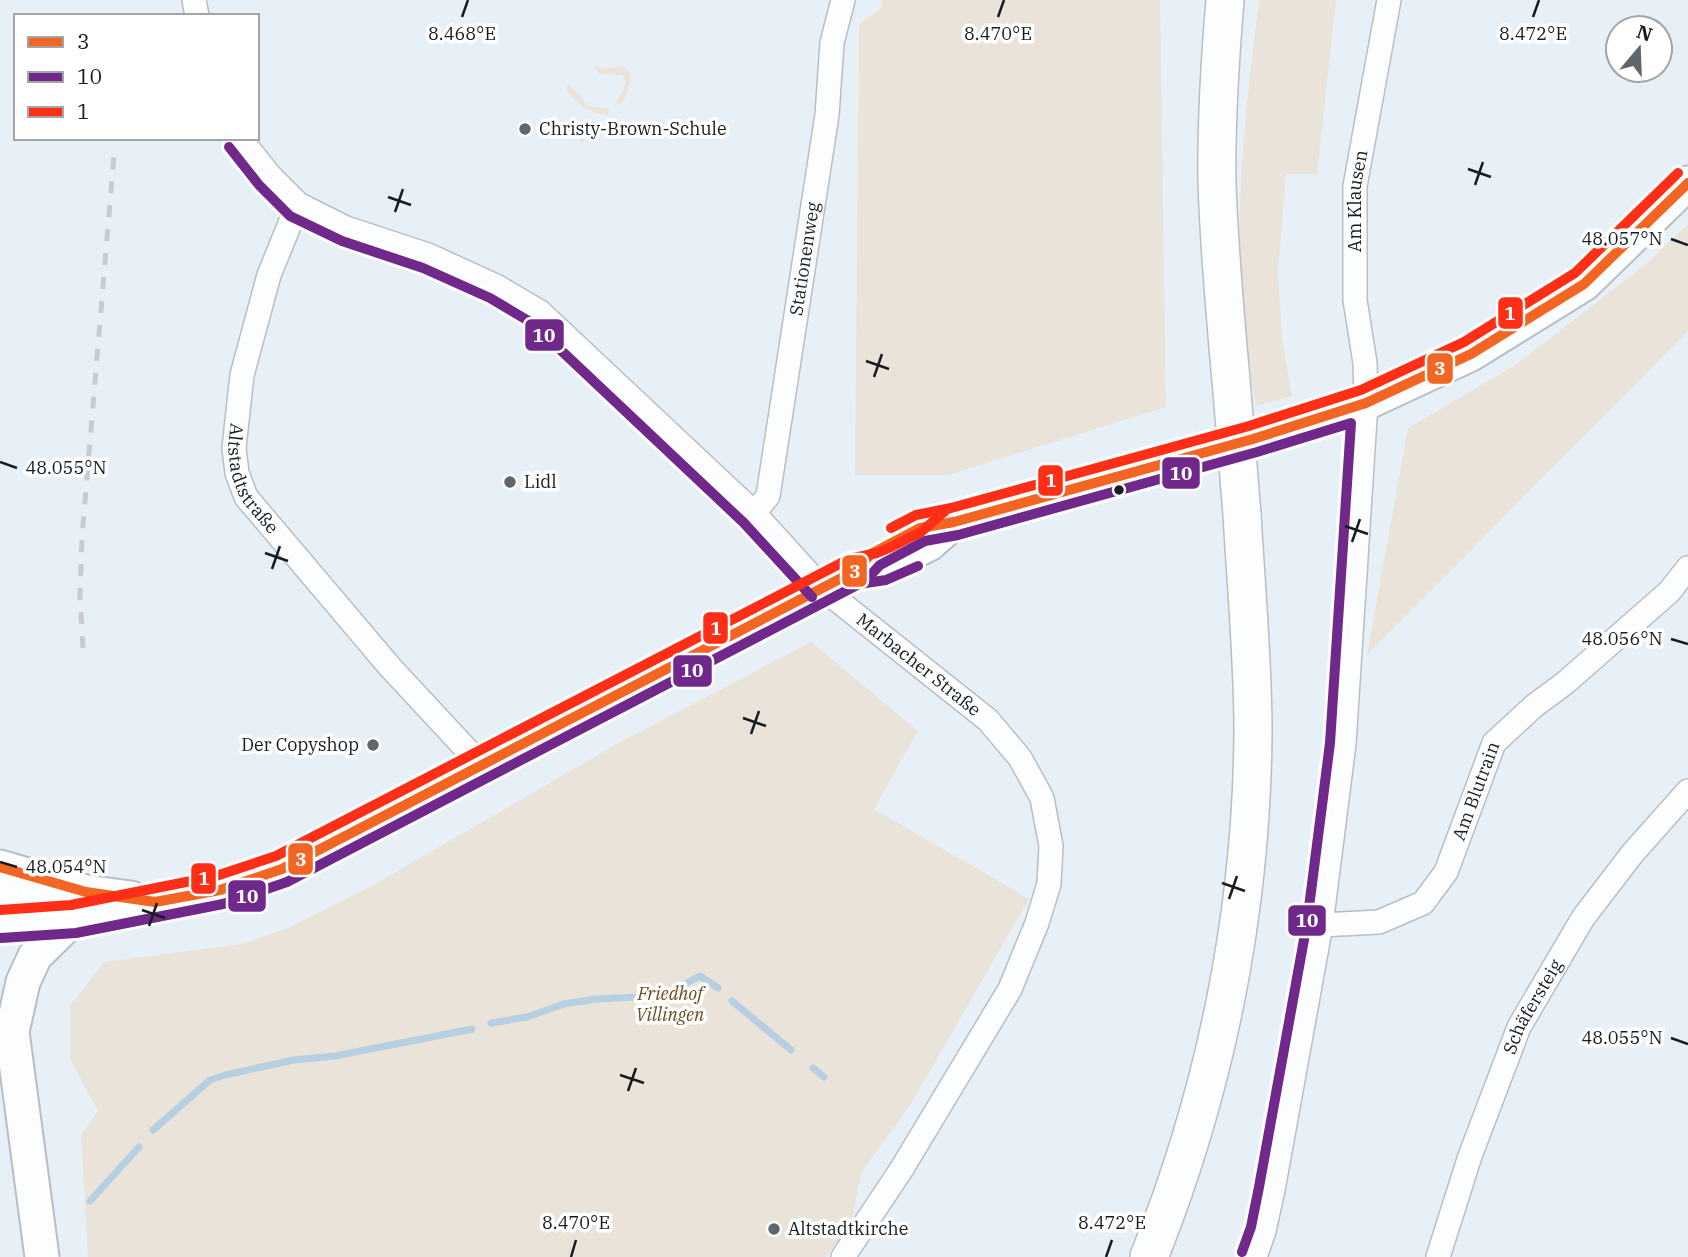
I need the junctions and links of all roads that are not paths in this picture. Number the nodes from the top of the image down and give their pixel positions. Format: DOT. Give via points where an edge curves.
graph roads {
  1 [pos="843,0"];
  2 [pos="1225,0"];
  3 [pos="1389,0"];
  4 [pos="242,140"];
  5 [pos="1688,183"];
  6 [pos="298,204"];
  7 [pos="1366,403"];
  8 [pos="754,513"];
  9 [pos="1688,568"];
  10 [pos="822,588"];
  11 [pos="482,766"];
  12 [pos="1688,791"];
  13 [pos="0,867"];
  14 [pos="0,895"];
  15 [pos="79,906"];
  16 [pos="14,923"];
  17 [pos="1321,925"];
  18 [pos="42,1257"];
  19 [pos="844,1257"];
  20 [pos="1149,1257"];
  21 [pos="1255,1257"];
  22 [pos="1438,1257"];
  1 -- 8 [label="street, Stationenweg" via="832,43 827,115 768,496"];
  2 -- 20 [label="main road, bridge" via="1217,179 1251,667 1251,794 1241,908 1227,996 1182,1168"];
  3 -- 7 [label="street, Am Klausen" via="1355,186 1355,300"];
  4 -- 6 [label="street, Marbacher Straße"];
  5 -- 7 [label="street" via="1584,284 1471,354"];
  6 -- 8 [label="street, Marbacher Straße" via="346,228 428,255 540,312"];
  6 -- 11 [label="street, Altstadtstraße" via="269,275 242,375 234,448 237,473 246,498 390,667"];
  7 -- 10 [label="street" via="954,522 929,544"];
  7 -- 17 [label="street, Am Klausen" via="1344,744"];
  8 -- 10 [label="street, Marbacher Straße"];
  9 -- 17 [label="street, Am Blutrain" via="1669,592 1494,743 1446,872 1423,903 1379,922"];
  10 -- 11 [label="street"];
  10 -- 19 [label="street, Marbacher Straße" via="988,720 1020,758 1041,798 1051,846 1049,884 1010,989"];
  11 -- 15 [label="street" via="282,869 220,890 155,902"];
  12 -- 22 [label="street, Schäfersteig" via="1583,918 1519,1027"];
  13 -- 15 [label="street"];
  14 -- 15 [label="street"];
  15 -- 16 [label="street"];
  15 -- 18 [label="street" via="35,956 23,982 12,1032"];
  17 -- 21 [label="street, Am Klausen" via="1273,1190"];
}
